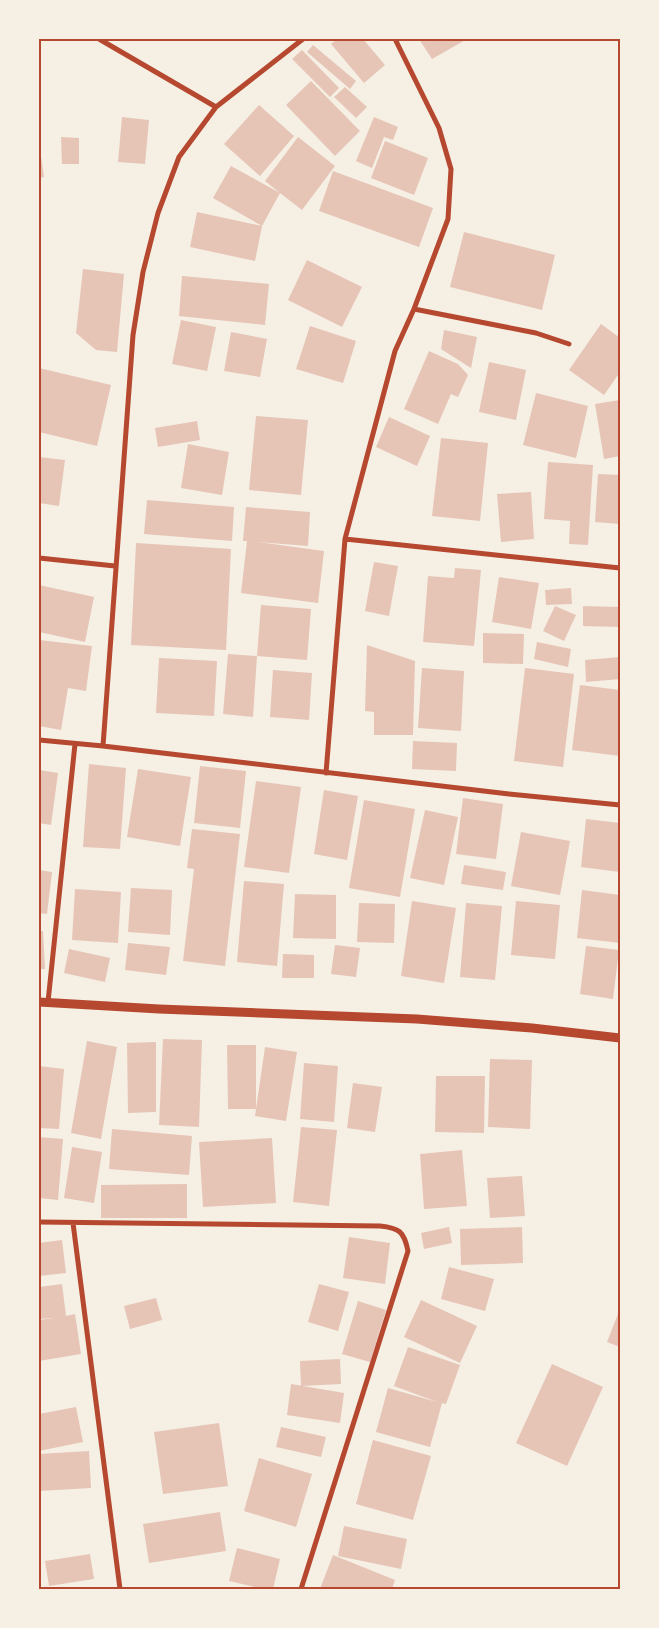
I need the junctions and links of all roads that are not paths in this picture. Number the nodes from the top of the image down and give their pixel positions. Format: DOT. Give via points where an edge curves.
graph roads {
  1 [pos="99,39"];
  2 [pos="303,39"];
  3 [pos="395,39"];
  4 [pos="216,107"];
  5 [pos="414,309"];
  6 [pos="569,344"];
  7 [pos="346,539"];
  8 [pos="39,558"];
  9 [pos="115,566"];
  10 [pos="620,568"];
  11 [pos="39,740"];
  12 [pos="75,744"];
  13 [pos="103,746"];
  14 [pos="326,773"];
  15 [pos="620,805"];
  16 [pos="39,1002"];
  17 [pos="48,1002"];
  18 [pos="620,1038"];
  19 [pos="39,1222"];
  20 [pos="73,1223"];
  21 [pos="120,1589"];
  22 [pos="301,1589"];
  1 -- 4 [label="street"];
  2 -- 4 [label="street"];
  3 -- 5 [label="street" via="439,128 451,168 448,219"];
  4 -- 9 [label="street" via="178,157 158,213 143,272 132,335"];
  5 -- 6 [label="street" via="536,333"];
  5 -- 7 [label="street" via="395,351"];
  7 -- 10 [label="street"];
  7 -- 14 [label="street"];
  8 -- 9 [label="street"];
  9 -- 13 [label="street"];
  11 -- 12 [label="street"];
  12 -- 13 [label="street"];
  12 -- 17 [label="street"];
  13 -- 14 [label="street"];
  14 -- 15 [label="street"];
  16 -- 17 [label="street"];
  17 -- 18 [label="street" via="417,1019"];
  19 -- 20 [label="street"];
  20 -- 21 [label="street"];
  20 -- 22 [label="street" via="380,1226 392,1227 406,1239 408,1251"];
}
